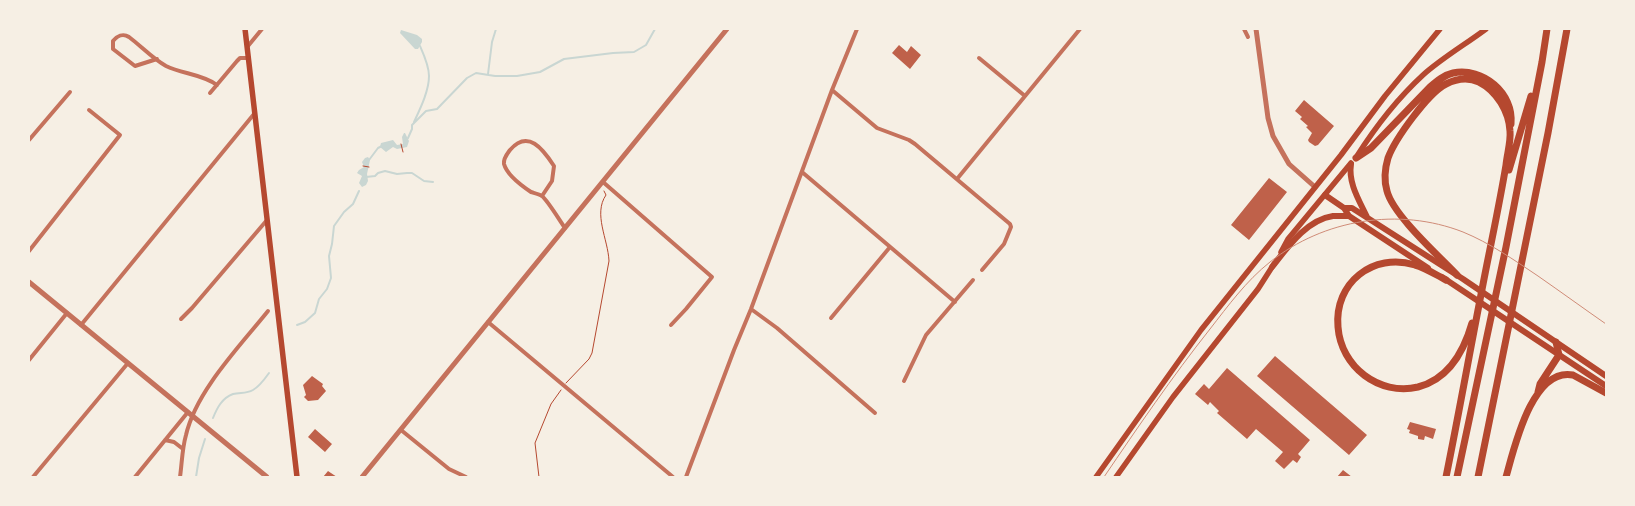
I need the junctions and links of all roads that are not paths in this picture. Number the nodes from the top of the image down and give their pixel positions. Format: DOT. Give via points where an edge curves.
graph roads {
  1 [pos="246,29"];
  2 [pos="262,29"];
  3 [pos="728,29"];
  4 [pos="1080,29"];
  5 [pos="1244,29"];
  6 [pos="1256,29"];
  7 [pos="1440,29"];
  8 [pos="1486,29"];
  9 [pos="1547,29"];
  10 [pos="1567,29"];
  11 [pos="856,30"];
  12 [pos="1248,37"];
  13 [pos="248,46"];
  14 [pos="249,58"];
  15 [pos="979,58"];
  16 [pos="157,59"];
  17 [pos="1542,62"];
  18 [pos="217,85"];
  19 [pos="832,90"];
  20 [pos="70,92"];
  21 [pos="210,93"];
  22 [pos="1024,96"];
  23 [pos="89,110"];
  24 [pos="254,114"];
  25 [pos="1510,132"];
  26 [pos="29,140"];
  27 [pos="1353,161"];
  28 [pos="802,172"];
  29 [pos="957,178"];
  30 [pos="603,182"];
  31 [pos="1315,187"];
  32 [pos="542,196"];
  33 [pos="1325,196"];
  34 [pos="1501,197"];
  35 [pos="1344,208"];
  36 [pos="1349,216"];
  37 [pos="1368,218"];
  38 [pos="267,220"];
  39 [pos="565,228"];
  40 [pos="890,247"];
  41 [pos="29,251"];
  42 [pos="1272,267"];
  43 [pos="982,270"];
  44 [pos="1486,272"];
  45 [pos="1460,277"];
  46 [pos="972,280"];
  47 [pos="1446,280"];
  48 [pos="29,282"];
  49 [pos="954,302"];
  50 [pos="751,309"];
  51 [pos="268,311"];
  52 [pos="67,313"];
  53 [pos="831,318"];
  54 [pos="181,319"];
  55 [pos="488,322"];
  56 [pos="81,325"];
  57 [pos="672,325"];
  58 [pos="1556,342"];
  59 [pos="1559,355"];
  60 [pos="29,360"];
  61 [pos="128,363"];
  62 [pos="1606,376"];
  63 [pos="904,381"];
  64 [pos="1606,386"];
  65 [pos="1606,393"];
  66 [pos="1536,397"];
  67 [pos="875,413"];
  68 [pos="190,414"];
  69 [pos="401,430"];
  70 [pos="165,440"];
  71 [pos="183,448"];
  72 [pos="456,472"];
  73 [pos="33,477"];
  74 [pos="135,477"];
  75 [pos="180,477"];
  76 [pos="267,477"];
  77 [pos="297,477"];
  78 [pos="362,477"];
  79 [pos="453,477"];
  80 [pos="466,477"];
  81 [pos="673,477"];
  82 [pos="686,477"];
  83 [pos="1096,477"];
  84 [pos="1116,477"];
  85 [pos="1446,477"];
  86 [pos="1457,477"];
  87 [pos="1478,477"];
  88 [pos="1506,477"];
  1 -- 13 [label="main road"];
  2 -- 13 [label="street"];
  3 -- 30 [label="street"];
  4 -- 22 [label="street"];
  5 -- 12 [label="street"];
  6 -- 31 [label="street" via="1273,136 1289,164"];
  7 -- 31 [label="main road"];
  8 -- 27 [label="main road" via="1424,74 1402,95"];
  9 -- 17 [label="highway"];
  10 -- 87 [label="highway"];
  11 -- 19 [label="street"];
  13 -- 14 [label="main road"];
  14 -- 18 [label="street" via="240,58"];
  14 -- 24 [label="main road"];
  15 -- 22 [label="street"];
  16 -- 16 [label="street" via="127,35 120,35 113,41 113,48 135,66"];
  16 -- 18 [label="street" via="168,67 208,79"];
  17 -- 34 [label="highway"];
  17 -- 86 [label="highway"];
  18 -- 21 [label="street"];
  19 -- 28 [label="street"];
  19 -- 29 [label="street" via="876,127 909,140"];
  20 -- 26 [label="street"];
  22 -- 29 [label="street"];
  23 -- 41 [label="street" via="120,135"];
  24 -- 38 [label="main road"];
  24 -- 56 [label="street"];
  25 -- 27 [label="highway" via="1510,104 1497,88 1482,76 1454,73 1430,87 1371,148"];
  25 -- 34 [label="highway"];
  25 -- 45 [label="highway" via="1503,106 1492,91 1477,81 1458,80 1445,84 1434,93 1388,157 1385,172 1392,203"];
  27 -- 33 [label="main road"];
  27 -- 37 [label="highway" via="1350,173 1354,189"];
  28 -- 40 [label="street"];
  28 -- 50 [label="street"];
  29 -- 43 [label="street" via="1011,227 1004,244"];
  30 -- 39 [label="street"];
  30 -- 57 [label="street" via="712,277"];
  31 -- 33 [label="main road"];
  31 -- 83 [label="main road" via="1201,330"];
  32 -- 32 [label="street" via="552,181 554,166 534,143 519,142 508,152 504,164 518,182"];
  32 -- 39 [label="street"];
  33 -- 35 [label="highway"];
  33 -- 42 [label="main road" via="1288,239"];
  34 -- 44 [label="highway"];
  35 -- 36 [label="highway"];
  35 -- 37 [label="highway" via="1352,208"];
  36 -- 42 [label="highway" via="1331,216 1315,223 1290,244"];
  36 -- 47 [label="highway"];
  37 -- 45 [label="highway"];
  38 -- 54 [label="street"];
  38 -- 77 [label="main road"];
  39 -- 55 [label="street"];
  40 -- 49 [label="street"];
  40 -- 53 [label="street"];
  42 -- 84 [label="main road"];
  44 -- 47 [label="highway" via="1468,336 1456,360 1441,376 1425,385 1404,389 1376,383 1362,374 1348,358 1338,327 1342,299 1355,278 1367,268 1390,262 1416,265"];
  44 -- 85 [label="highway"];
  45 -- 58 [label="highway"];
  46 -- 49 [label="street"];
  47 -- 59 [label="highway"];
  48 -- 52 [label="street"];
  49 -- 63 [label="street" via="926,335"];
  50 -- 67 [label="street"];
  50 -- 82 [label="street"];
  51 -- 68 [label="street"];
  52 -- 56 [label="street"];
  52 -- 60 [label="street"];
  55 -- 69 [label="street"];
  55 -- 81 [label="street"];
  56 -- 61 [label="street"];
  58 -- 59 [label="highway"];
  58 -- 62 [label="highway"];
  59 -- 64 [label="highway"];
  59 -- 66 [label="highway" via="1540,384"];
  61 -- 68 [label="street"];
  61 -- 73 [label="street"];
  65 -- 66 [label="highway" via="1568,374 1555,377"];
  66 -- 88 [label="highway" via="1527,410"];
  68 -- 70 [label="street"];
  68 -- 71 [label="street"];
  68 -- 76 [label="street"];
  69 -- 72 [label="street"];
  69 -- 78 [label="street"];
  70 -- 71 [label="street"];
  70 -- 74 [label="street"];
  71 -- 75 [label="street"];
  72 -- 79 [label="street"];
  72 -- 80 [label="street"];
}
